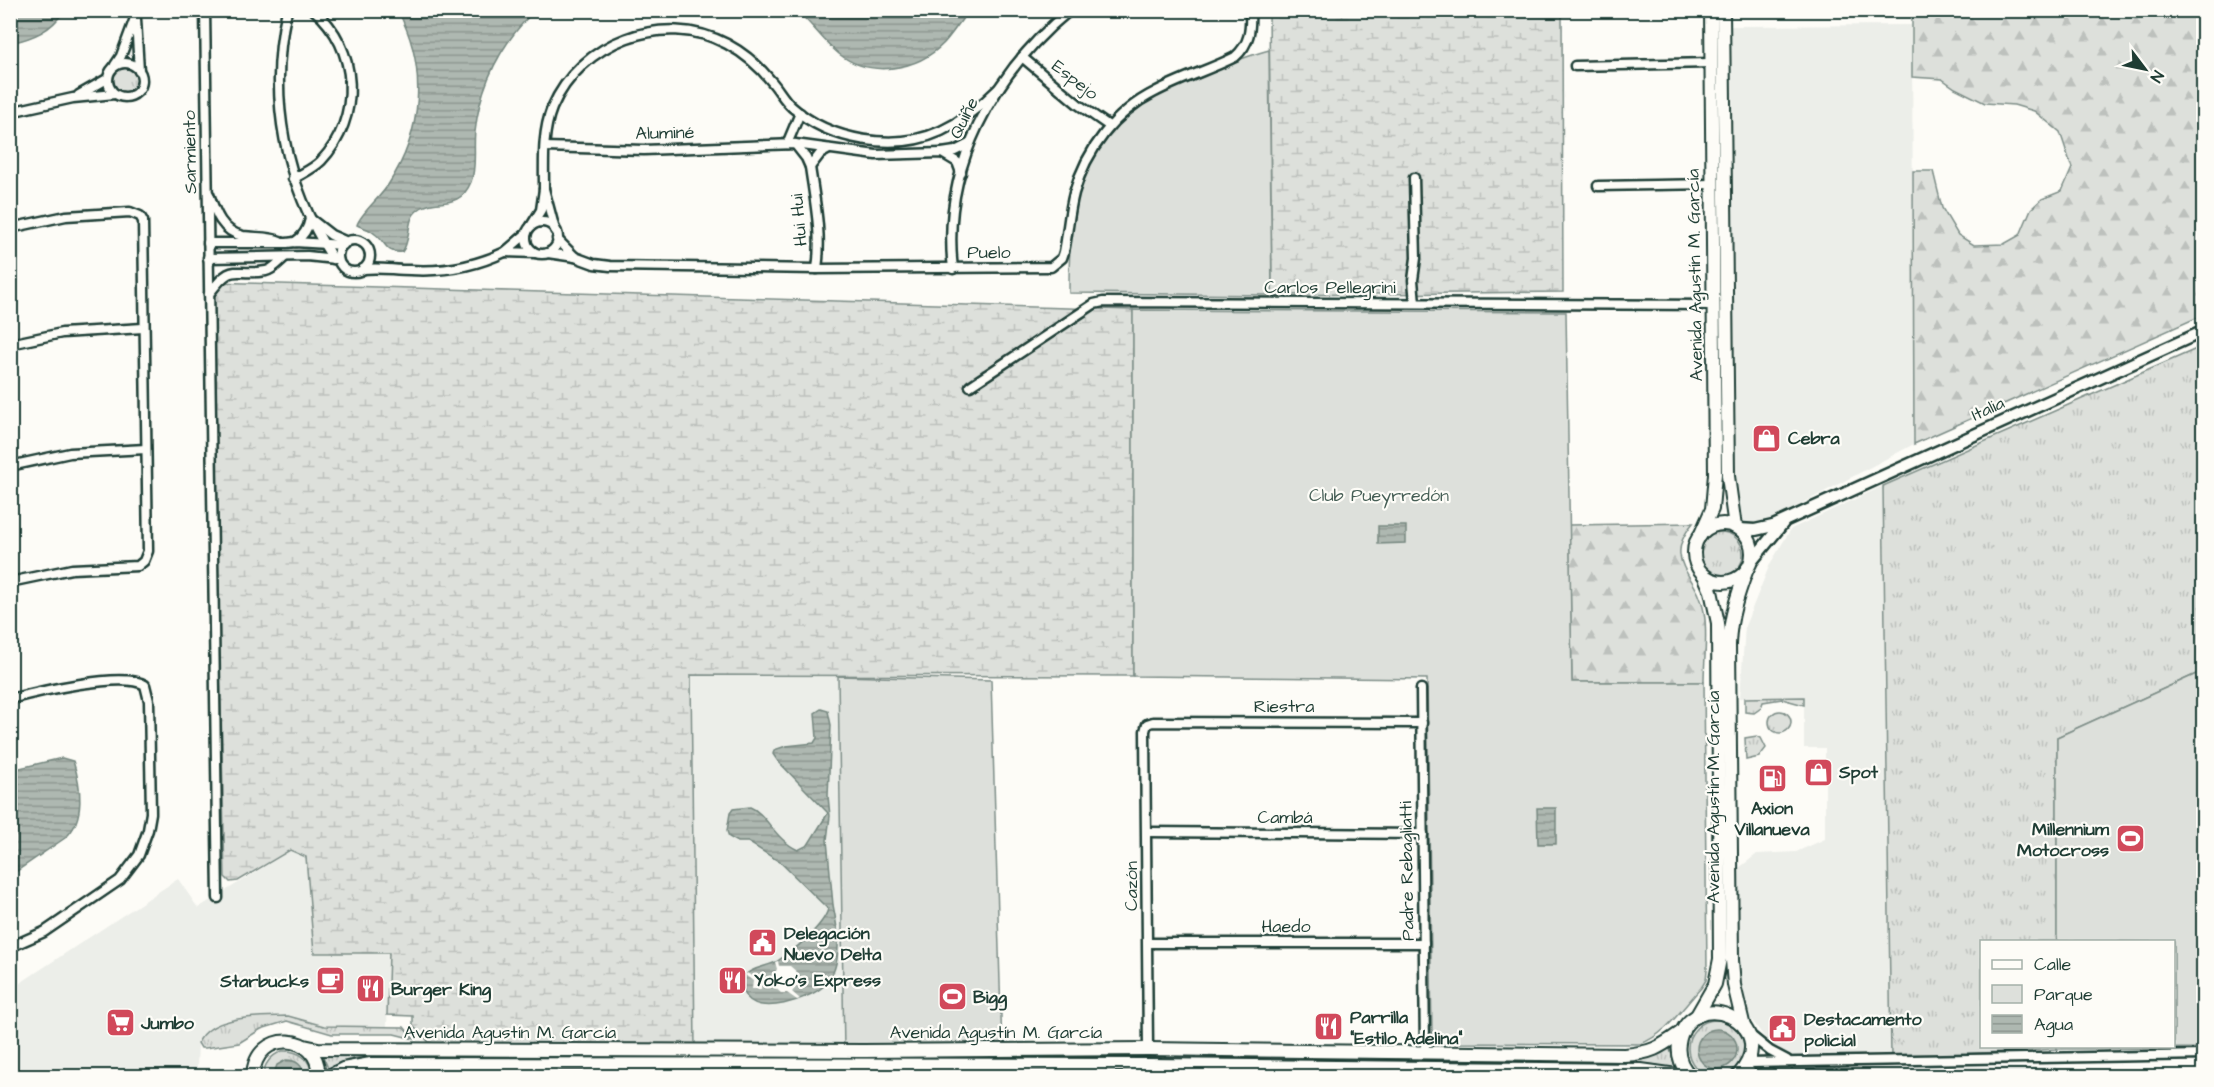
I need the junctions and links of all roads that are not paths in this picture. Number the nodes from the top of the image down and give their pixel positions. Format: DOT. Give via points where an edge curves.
graph roads {
  1 [pos="205,10"];
  2 [pos="287,10"];
  3 [pos="314,10"];
  4 [pos="1070,10"];
  5 [pos="1250,10"];
  6 [pos="1711,10"];
  7 [pos="1723,10"];
  8 [pos="137,13"];
  9 [pos="1022,57"];
  10 [pos="1711,63"];
  11 [pos="114,66"];
  12 [pos="1575,66"];
  13 [pos="139,70"];
  14 [pos="107,79"];
  15 [pos="999,88"];
  16 [pos="115,94"];
  17 [pos="73,98"];
  18 [pos="10,112"];
  19 [pos="800,113"];
  20 [pos="957,123"];
  21 [pos="1109,126"];
  22 [pos="973,133"];
  23 [pos="791,144"];
  24 [pos="969,144"];
  25 [pos="544,147"];
  26 [pos="830,149"];
  27 [pos="942,153"];
  28 [pos="810,167"];
  29 [pos="961,173"];
  30 [pos="1414,177"];
  31 [pos="293,179"];
  32 [pos="1712,183"];
  33 [pos="206,185"];
  34 [pos="1598,186"];
  35 [pos="544,189"];
  36 [pos="310,219"];
  37 [pos="10,228"];
  38 [pos="529,230"];
  39 [pos="556,235"];
  40 [pos="208,243"];
  41 [pos="291,243"];
  42 [pos="323,243"];
  43 [pos="345,243"];
  44 [pos="505,252"];
  45 [pos="535,253"];
  46 [pos="548,253"];
  47 [pos="369,254"];
  48 [pos="285,256"];
  49 [pos="575,257"];
  50 [pos="208,258"];
  51 [pos="336,259"];
  52 [pos="386,267"];
  53 [pos="953,268"];
  54 [pos="363,269"];
  55 [pos="817,269"];
  56 [pos="209,294"];
  57 [pos="1415,303"];
  58 [pos="1713,305"];
  59 [pos="143,328"];
  60 [pos="2204,331"];
  61 [pos="10,344"];
  62 [pos="970,386"];
  63 [pos="146,450"];
  64 [pos="10,466"];
  65 [pos="1787,518"];
  66 [pos="1737,528"];
  67 [pos="1700,536"];
  68 [pos="1749,565"];
  69 [pos="1704,575"];
  70 [pos="10,582"];
  71 [pos="1421,689"];
  72 [pos="10,699"];
  73 [pos="1422,723"];
  74 [pos="1147,724"];
  75 [pos="1148,832"];
  76 [pos="1423,834"];
  77 [pos="218,898"];
  78 [pos="1424,942"];
  79 [pos="1148,943"];
  80 [pos="10,947"];
  81 [pos="1696,1017"];
  82 [pos="1746,1029"];
  83 [pos="1683,1031"];
  84 [pos="304,1046"];
  85 [pos="1148,1048"];
  86 [pos="1425,1053"];
  87 [pos="2204,1054"];
  88 [pos="1791,1062"];
  89 [pos="1746,1071"];
  90 [pos="253,1077"];
  91 [pos="318,1077"];
  92 [pos="329,1077"];
  93 [pos="1684,1077"];
  94 [pos="1691,1077"];
  1 -- 33 [label="street, Sarmiento"];
  2 -- 31 [label="street" via="279,87 284,142"];
  3 -- 31 [label="street" via="333,29 341,44 350,95 344,124 329,151 319,163"];
  4 -- 9 [label="street, Quiñe"];
  5 -- 21 [label="street, Puelo" via="1250,34 1235,57 1153,92"];
  6 -- 10 [label="main road, Avenida Agustín M. García"];
  7 -- 66 [label="main road, Avenida Agustín M. García" via="1728,476"];
  8 -- 11 [label="street"];
  8 -- 13 [label="street"];
  9 -- 15 [label="street, Quiñe"];
  9 -- 21 [label="street, Espejo"];
  10 -- 12 [label="street"];
  10 -- 32 [label="main road, Avenida Agustín M. García"];
  11 -- 13 [label="street" via="128,63"];
  11 -- 14 [label="street"];
  13 -- 16 [label="street" via="142,82 137,92 126,97"];
  14 -- 16 [label="street"];
  14 -- 17 [label="street"];
  15 -- 20 [label="street"];
  15 -- 22 [label="street, Quiñe"];
  16 -- 17 [label="street"];
  17 -- 18 [label="street"];
  19 -- 20 [label="street" via="836,132 875,140 918,139"];
  19 -- 23 [label="street"];
  19 -- 25 [label="street" via="759,67 727,44 695,33 658,30 625,38 582,64 552,109"];
  20 -- 22 [label="street" via="969,126"];
  21 -- 53 [label="street, Puelo" via="1082,171 1070,210 1064,252 1057,263 1042,268"];
  22 -- 24 [label="street, Quiñe"];
  23 -- 25 [label="street, Aluminé" via="644,150"];
  23 -- 26 [label="street, Aluminé"];
  23 -- 28 [label="street"];
  24 -- 27 [label="street, Aluminé"];
  24 -- 29 [label="street, Quiñe"];
  25 -- 35 [label="street"];
  26 -- 27 [label="street, Aluminé" via="876,155"];
  26 -- 28 [label="street"];
  27 -- 29 [label="street" via="957,162"];
  28 -- 55 [label="street, Hui Hui" via="819,231"];
  29 -- 53 [label="street, Quiñe" via="952,221"];
  30 -- 57 [label="street"];
  31 -- 36 [label="street"];
  32 -- 34 [label="street"];
  32 -- 58 [label="main road, Avenida Agustín M. García"];
  33 -- 40 [label="street, Sarmiento"];
  33 -- 41 [label="street" via="218,218 232,231"];
  35 -- 38 [label="street" via="540,210"];
  35 -- 39 [label="street"];
  36 -- 41 [label="street" via="302,238"];
  36 -- 42 [label="street"];
  36 -- 43 [label="street"];
  37 -- 59 [label="street" via="66,216 130,212 140,216 144,231"];
  38 -- 39 [label="street" via="544,223"];
  38 -- 44 [label="street"];
  38 -- 45 [label="street" via="528,247"];
  39 -- 46 [label="street" via="555,247"];
  39 -- 49 [label="street"];
  40 -- 41 [label="street"];
  40 -- 50 [label="street, Sarmiento"];
  41 -- 42 [label="street"];
  42 -- 43 [label="street"];
  42 -- 51 [label="street"];
  43 -- 47 [label="street" via="357,241"];
  43 -- 51 [label="street"];
  44 -- 45 [label="street"];
  44 -- 52 [label="street" via="448,269"];
  45 -- 46 [label="street"];
  46 -- 49 [label="street, Puelo"];
  47 -- 52 [label="street"];
  47 -- 54 [label="street"];
  48 -- 50 [label="street"];
  48 -- 51 [label="street"];
  48 -- 56 [label="street" via="269,271 228,273"];
  49 -- 55 [label="street, Puelo" via="610,266"];
  50 -- 56 [label="street, Sarmiento"];
  51 -- 54 [label="street" via="348,271"];
  52 -- 54 [label="street"];
  53 -- 55 [label="street, Puelo"];
  56 -- 77 [label="street, Sarmiento"];
  57 -- 58 [label="street, Carlos Pellegrini"];
  57 -- 62 [label="street, Carlos Pellegrini" via="1102,302"];
  58 -- 67 [label="main road, Avenida Agustín M. García" via="1714,493"];
  59 -- 61 [label="street" via="62,333"];
  59 -- 63 [label="street"];
  60 -- 65 [label="street, Italia"];
  63 -- 64 [label="street" via="70,453"];
  63 -- 70 [label="street" via="148,551 144,561 138,566 72,569"];
  65 -- 66 [label="street, Italia" via="1766,528"];
  65 -- 68 [label="street, Italia"];
  66 -- 67 [label="main road" via="1722,524"];
  66 -- 68 [label="main road" via="1753,552"];
  67 -- 69 [label="main road" via="1694,554"];
  68 -- 69 [label="main road" via="1734,580 1725,582"];
  68 -- 82 [label="main road, Avenida Agustín M. García" via="1730,624 1732,960 1734,985"];
  69 -- 81 [label="main road, Avenida Agustín M. García" via="1718,623 1720,959 1715,984"];
  71 -- 73 [label="street, Padre Rebagliatti"];
  72 -- 80 [label="street" via="76,685 135,680 145,685 149,701 151,813 145,843 120,880 44,932"];
  73 -- 74 [label="street, Riestra"];
  73 -- 76 [label="street, Padre Rebagliatti"];
  74 -- 75 [label="street, Cazón"];
  75 -- 76 [label="street, Cambá"];
  75 -- 79 [label="street, Cazón"];
  76 -- 78 [label="street, Padre Rebagliatti"];
  78 -- 79 [label="street, Haedo"];
  78 -- 86 [label="street, Padre Rebagliatti"];
  79 -- 85 [label="street, Cazón"];
  81 -- 82 [label="main road" via="1706,1013 1727,1014"];
  81 -- 83 [label="main road, Avenida Agustín M. García"];
  82 -- 88 [label="street" via="1770,1051"];
  82 -- 89 [label="main road, Avenida Agustín M. García" via="1751,1050"];
  83 -- 86 [label="main road, Avenida Agustín M. García" via="1658,1049 1641,1054"];
  83 -- 94 [label="main road" via="1678,1052"];
  84 -- 85 [label="main road, Avenida Agustín M. García" via="684,1051"];
  84 -- 90 [label="main road, Avenida Agustín M. García" via="285,1041 266,1047 255,1063"];
  84 -- 91 [label="main road" via="316,1062"];
  85 -- 86 [label="main road, Avenida Agustín M. García"];
  87 -- 88 [label="street"];
  88 -- 89 [label="street"];
  92 -- 93 [label="main road, Avenida Agustín M. García" via="343,1069 371,1064 1148,1065 1649,1070"];
}
